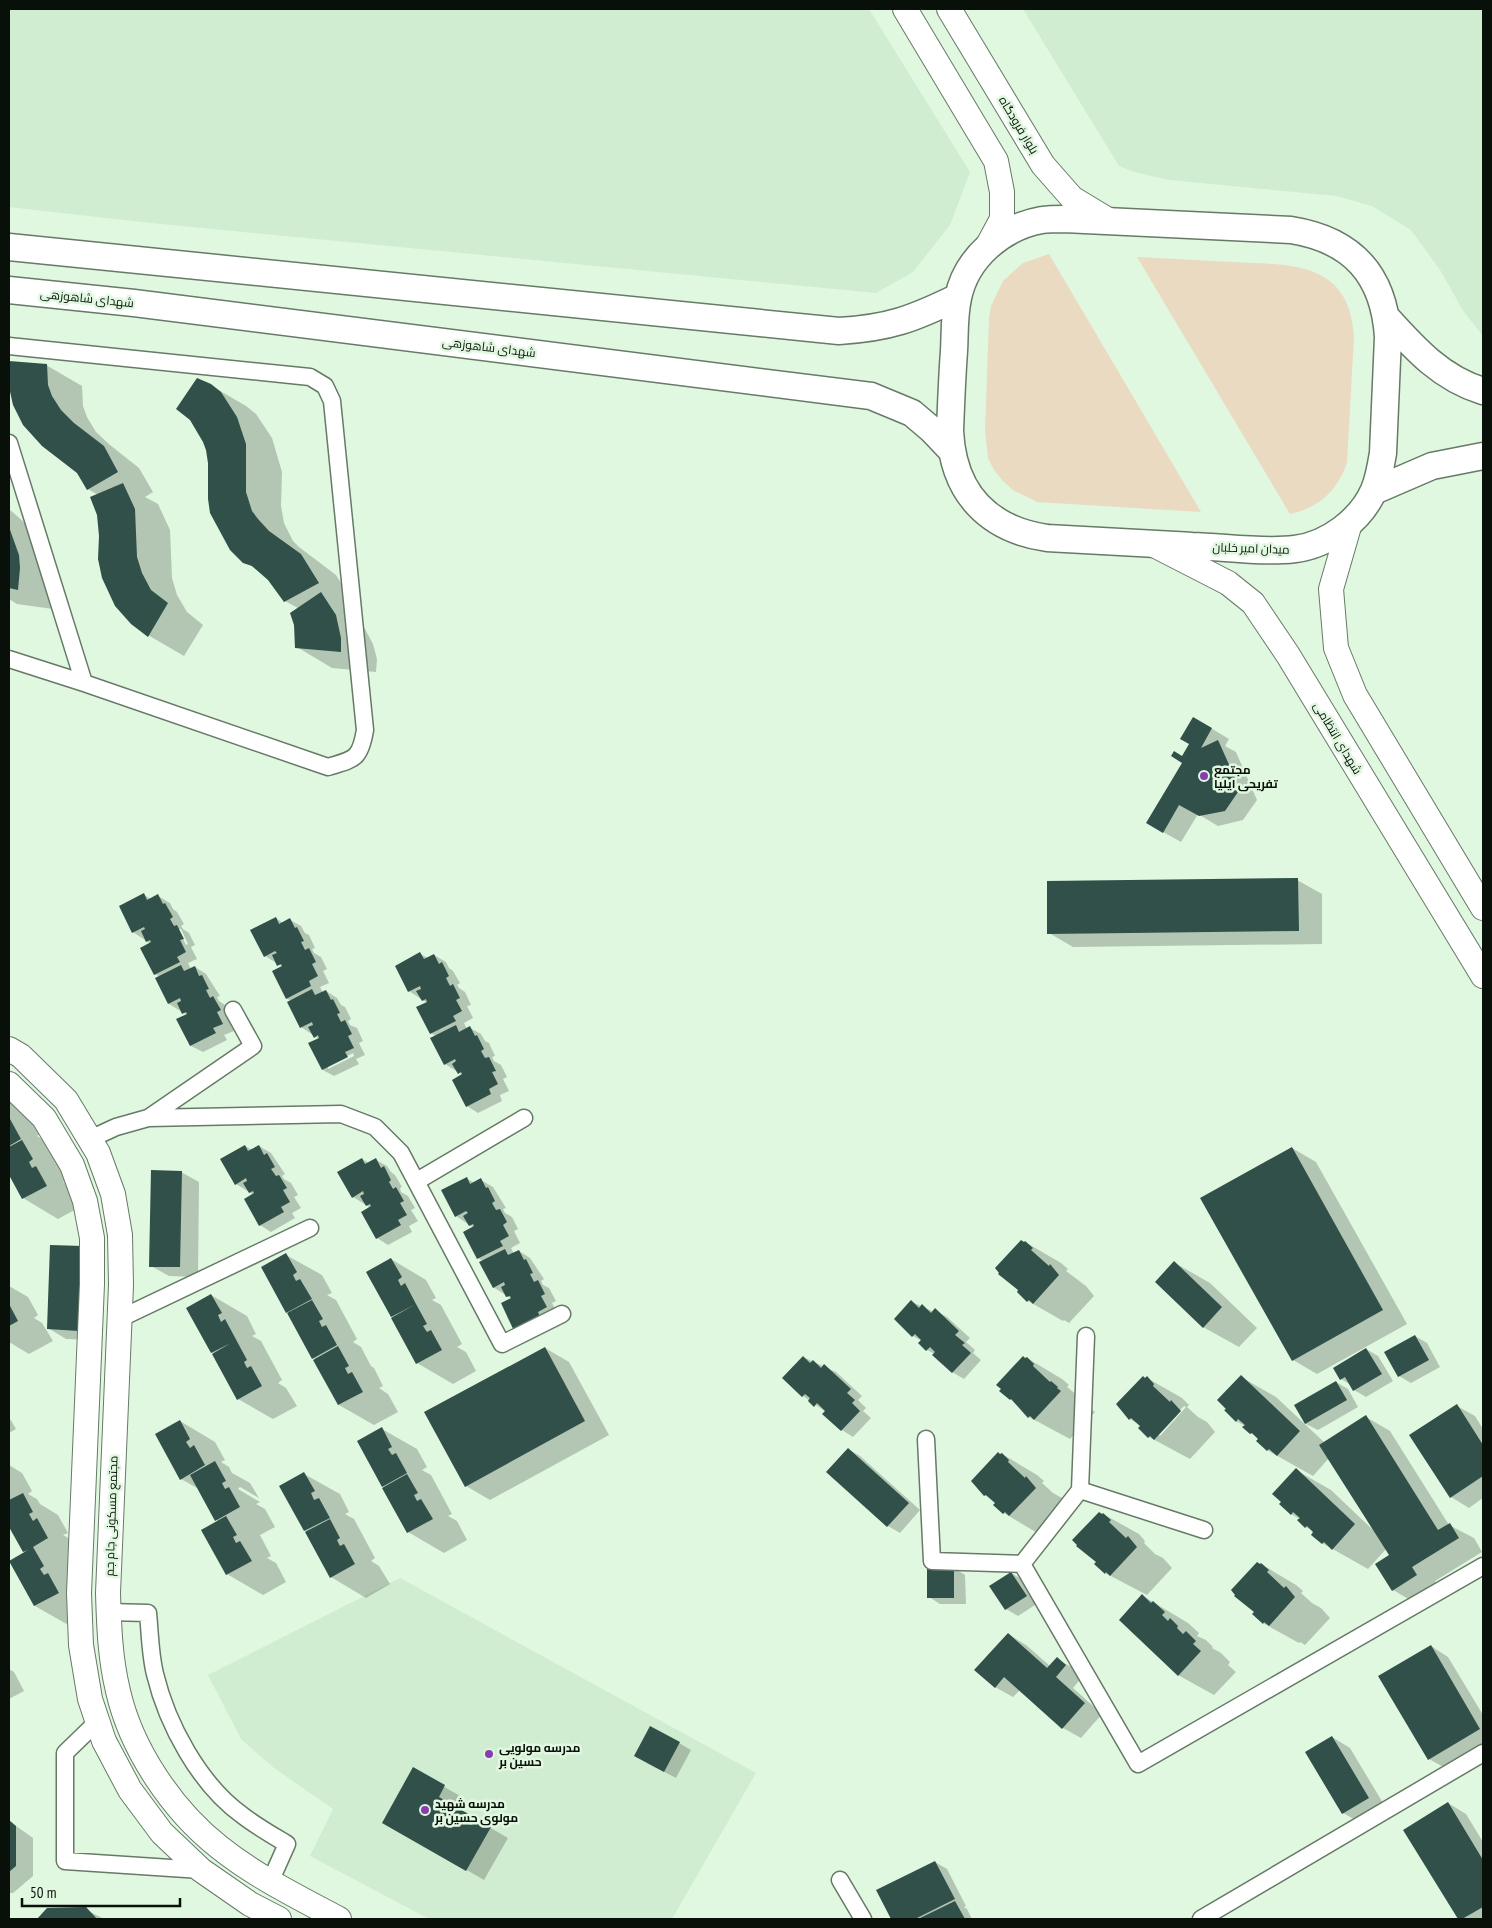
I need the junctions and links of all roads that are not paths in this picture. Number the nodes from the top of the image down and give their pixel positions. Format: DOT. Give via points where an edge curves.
graph roads {
  1 [pos="905,9"];
  2 [pos="949,9"];
  3 [pos="1110,221"];
  4 [pos="988,245"];
  5 [pos="9,247"];
  6 [pos="9,290"];
  7 [pos="958,297"];
  8 [pos="1387,318"];
  9 [pos="9,346"];
  10 [pos="1483,391"];
  11 [pos="9,443"];
  12 [pos="951,450"];
  13 [pos="1483,456"];
  14 [pos="1374,491"];
  15 [pos="1350,523"];
  16 [pos="1150,544"];
  17 [pos="9,659"];
  18 [pos="84,683"];
  19 [pos="1483,908"];
  20 [pos="1483,976"];
  21 [pos="233,1010"];
  22 [pos="9,1049"];
  23 [pos="9,1084"];
  24 [pos="148,1118"];
  25 [pos="524,1118"];
  26 [pos="90,1139"];
  27 [pos="418,1182"];
  28 [pos="310,1228"];
  29 [pos="562,1314"];
  30 [pos="119,1319"];
  31 [pos="1086,1336"];
  32 [pos="926,1439"];
  33 [pos="1080,1490"];
  34 [pos="1204,1530"];
  35 [pos="1022,1564"];
  36 [pos="1483,1566"];
  37 [pos="79,1610"];
  38 [pos="108,1612"];
  39 [pos="98,1721"];
  40 [pos="1483,1753"];
  41 [pos="219,1847"];
  42 [pos="201,1870"];
  43 [pos="840,1880"];
  44 [pos="270,1882"];
  45 [pos="255,1906"];
  46 [pos="279,1919"];
  47 [pos="339,1919"];
  48 [pos="863,1919"];
  49 [pos="1200,1919"];
  1 -- 4 [label="street" via="996,161 1002,192 1002,219"];
  2 -- 3 [label="street, بلوار فرودگاه" via="1044,165 1072,198"];
  3 -- 4 [label="main road, میدان امیر خلبان" via="1043,220 1005,233"];
  3 -- 8 [label="main road, میدان امیر خلبان" via="1310,233 1346,250 1361,264 1374,280"];
  4 -- 7 [label="main road, میدان امیر خلبان" via="975,260"];
  5 -- 7 [label="main road" via="839,331 896,323"];
  6 -- 12 [label="main road, شهدای شاهوزهی" via="154,305 871,396 912,413"];
  7 -- 12 [label="main road, میدان امیر خلبان"];
  8 -- 10 [label="main road" via="1417,352 1441,372"];
  8 -- 14 [label="main road, میدان امیر خلبان" via="1383,453"];
  9 -- 18 [label="street" via="310,376 325,386 332,401 365,730 362,749 352,760 328,767"];
  11 -- 18 [label="street"];
  12 -- 16 [label="main road, میدان امیر خلبان" via="956,470 973,499 1009,529 1047,538"];
  13 -- 14 [label="main road" via="1432,466"];
  14 -- 15 [label="main road, میدان امیر خلبان"];
  15 -- 16 [label="main road, میدان امیر خلبان" via="1315,544 1295,549"];
  15 -- 19 [label="street" via="1331,589 1336,648 1355,695"];
  16 -- 20 [label="street, شهدای انتظامی" via="1228,582 1253,603"];
  17 -- 18 [label="street"];
  21 -- 24 [label="street" via="253,1046"];
  22 -- 26 [label="street, مجتمع مسکونی جام جم" via="66,1100"];
  23 -- 37 [label="street" via="44,1118 72,1165 85,1201 92,1238"];
  24 -- 26 [label="street"];
  24 -- 27 [label="street" via="342,1114 375,1127 402,1153"];
  25 -- 27 [label="street"];
  26 -- 30 [label="street, مجتمع مسکونی جام جم" via="112,1194 120,1236"];
  27 -- 29 [label="street" via="502,1344"];
  28 -- 30 [label="street"];
  30 -- 38 [label="street, مجتمع مسکونی جام جم"];
  31 -- 33 [label="street"];
  32 -- 35 [label="street" via="932,1561"];
  33 -- 34 [label="street"];
  33 -- 35 [label="street"];
  35 -- 36 [label="street" via="1138,1764"];
  37 -- 38 [label="street"];
  37 -- 39 [label="street" via="90,1699"];
  38 -- 41 [label="street, مجتمع مسکونی جام جم" via="109,1642 118,1692 130,1729 155,1775 184,1814"];
  38 -- 44 [label="street" via="148,1613 154,1672 165,1708 185,1750 211,1785 240,1814 287,1844"];
  39 -- 42 [label="street" via="104,1741 130,1790 162,1834"];
  39 -- 42 [label="street" via="65,1753 65,1861"];
  40 -- 49 [label="street"];
  41 -- 42 [label="street" via="213,1862"];
  41 -- 44 [label="street, مجتمع مسکونی جام جم"];
  42 -- 45 [label="street"];
  43 -- 48 [label="street"];
  44 -- 45 [label="street" via="256,1892"];
  44 -- 47 [label="street, مجتمع مسکونی جام جم"];
  45 -- 46 [label="street"];
}
